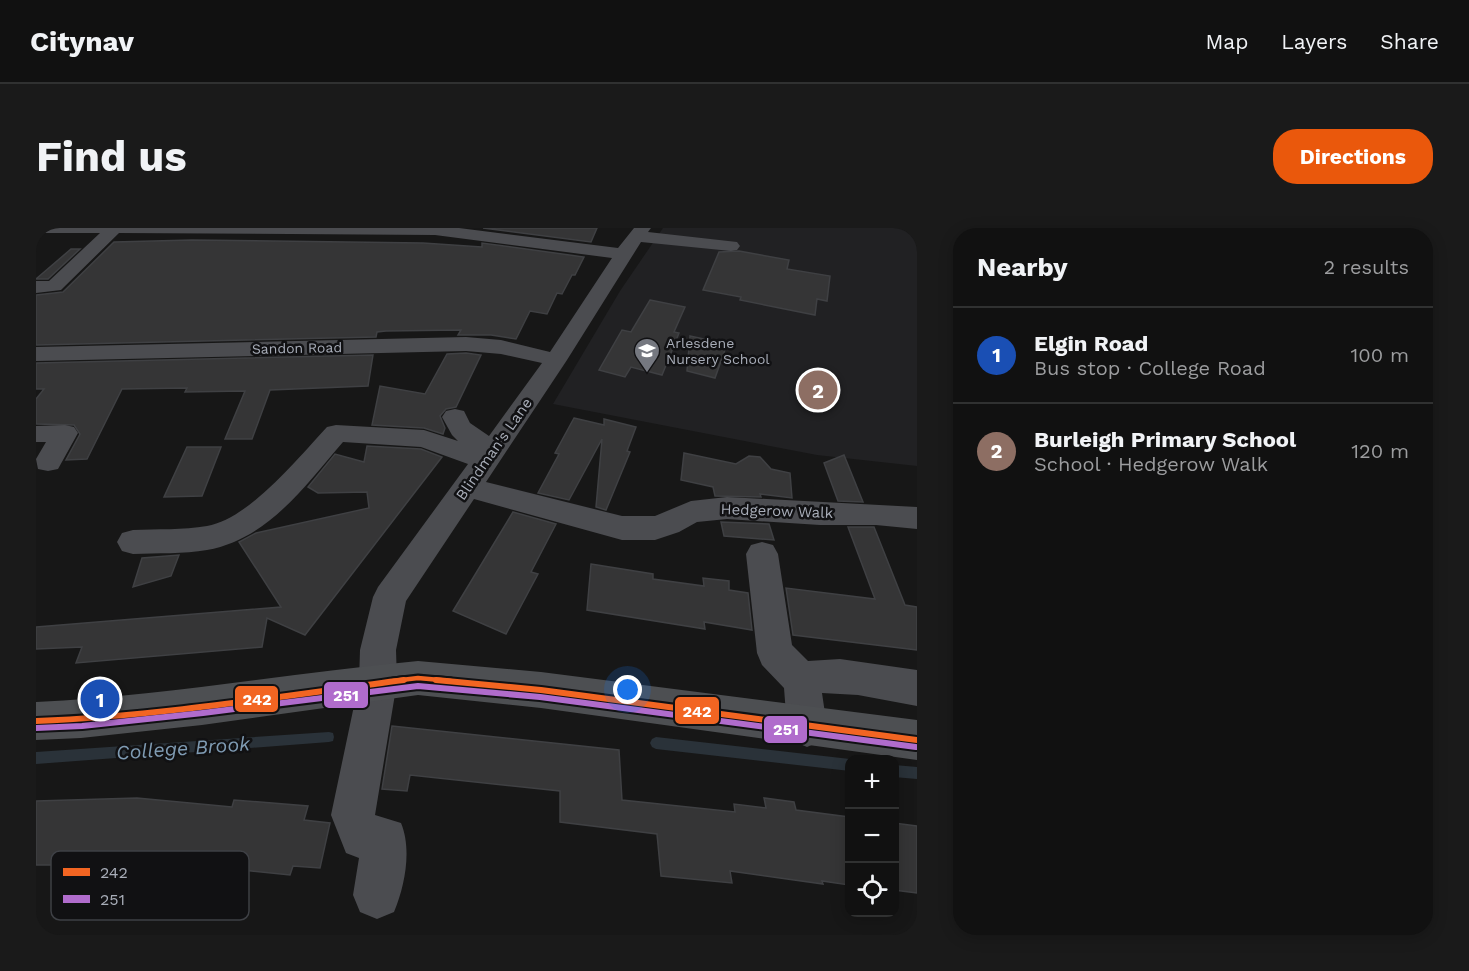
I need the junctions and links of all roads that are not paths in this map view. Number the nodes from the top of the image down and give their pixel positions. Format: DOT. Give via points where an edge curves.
graph roads {
  1 [pos="36,228"];
  2 [pos="85,228"];
  3 [pos="115,228"];
  4 [pos="634,239"];
  5 [pos="731,246"];
  6 [pos="36,287"];
  7 [pos="36,354"];
  8 [pos="556,360"];
  9 [pos="455,417"];
  10 [pos="36,434"];
  11 [pos="490,455"];
  12 [pos="48,462"];
  13 [pos="466,488"];
  14 [pos="917,518"];
  15 [pos="133,542"];
  16 [pos="762,554"];
  17 [pos="378,682"];
  18 [pos="804,682"];
  19 [pos="917,688"];
  20 [pos="36,721"];
  21 [pos="807,727"];
  22 [pos="917,740"];
  23 [pos="377,895"];
  1 -- 2 [label="street"];
  2 -- 3 [label="street"];
  3 -- 4 [label="street" via="435,230"];
  3 -- 6 [label="street" via="54,286"];
  4 -- 5 [label="street"];
  4 -- 8 [label="street, Blindman's Lane"];
  7 -- 8 [label="street, Sandon Road" via="466,344 501,347"];
  8 -- 11 [label="street, Blindman's Lane"];
  9 -- 11 [label="street" via="458,428"];
  10 -- 12 [label="street" via="65,433"];
  11 -- 13 [label="street, Blindman's Lane"];
  11 -- 15 [label="street" via="424,439 336,433 280,493 243,525 207,538"];
  13 -- 14 [label="street, Hedgerow Walk" via="638,530 668,524 691,512 728,508"];
  13 -- 17 [label="street, Blindman's Lane" via="390,597 378,650"];
  16 -- 18 [label="street" via="775,653"];
  17 -- 20 [label="main road" via="202,706"];
  17 -- 21 [label="main road" via="418,678 488,684"];
  17 -- 23 [label="street, Blindman's Lane" via="353,814 362,837 386,839"];
  18 -- 19 [label="street" via="810,676 830,675"];
  18 -- 21 [label="street"];
  21 -- 22 [label="main road"];
}
